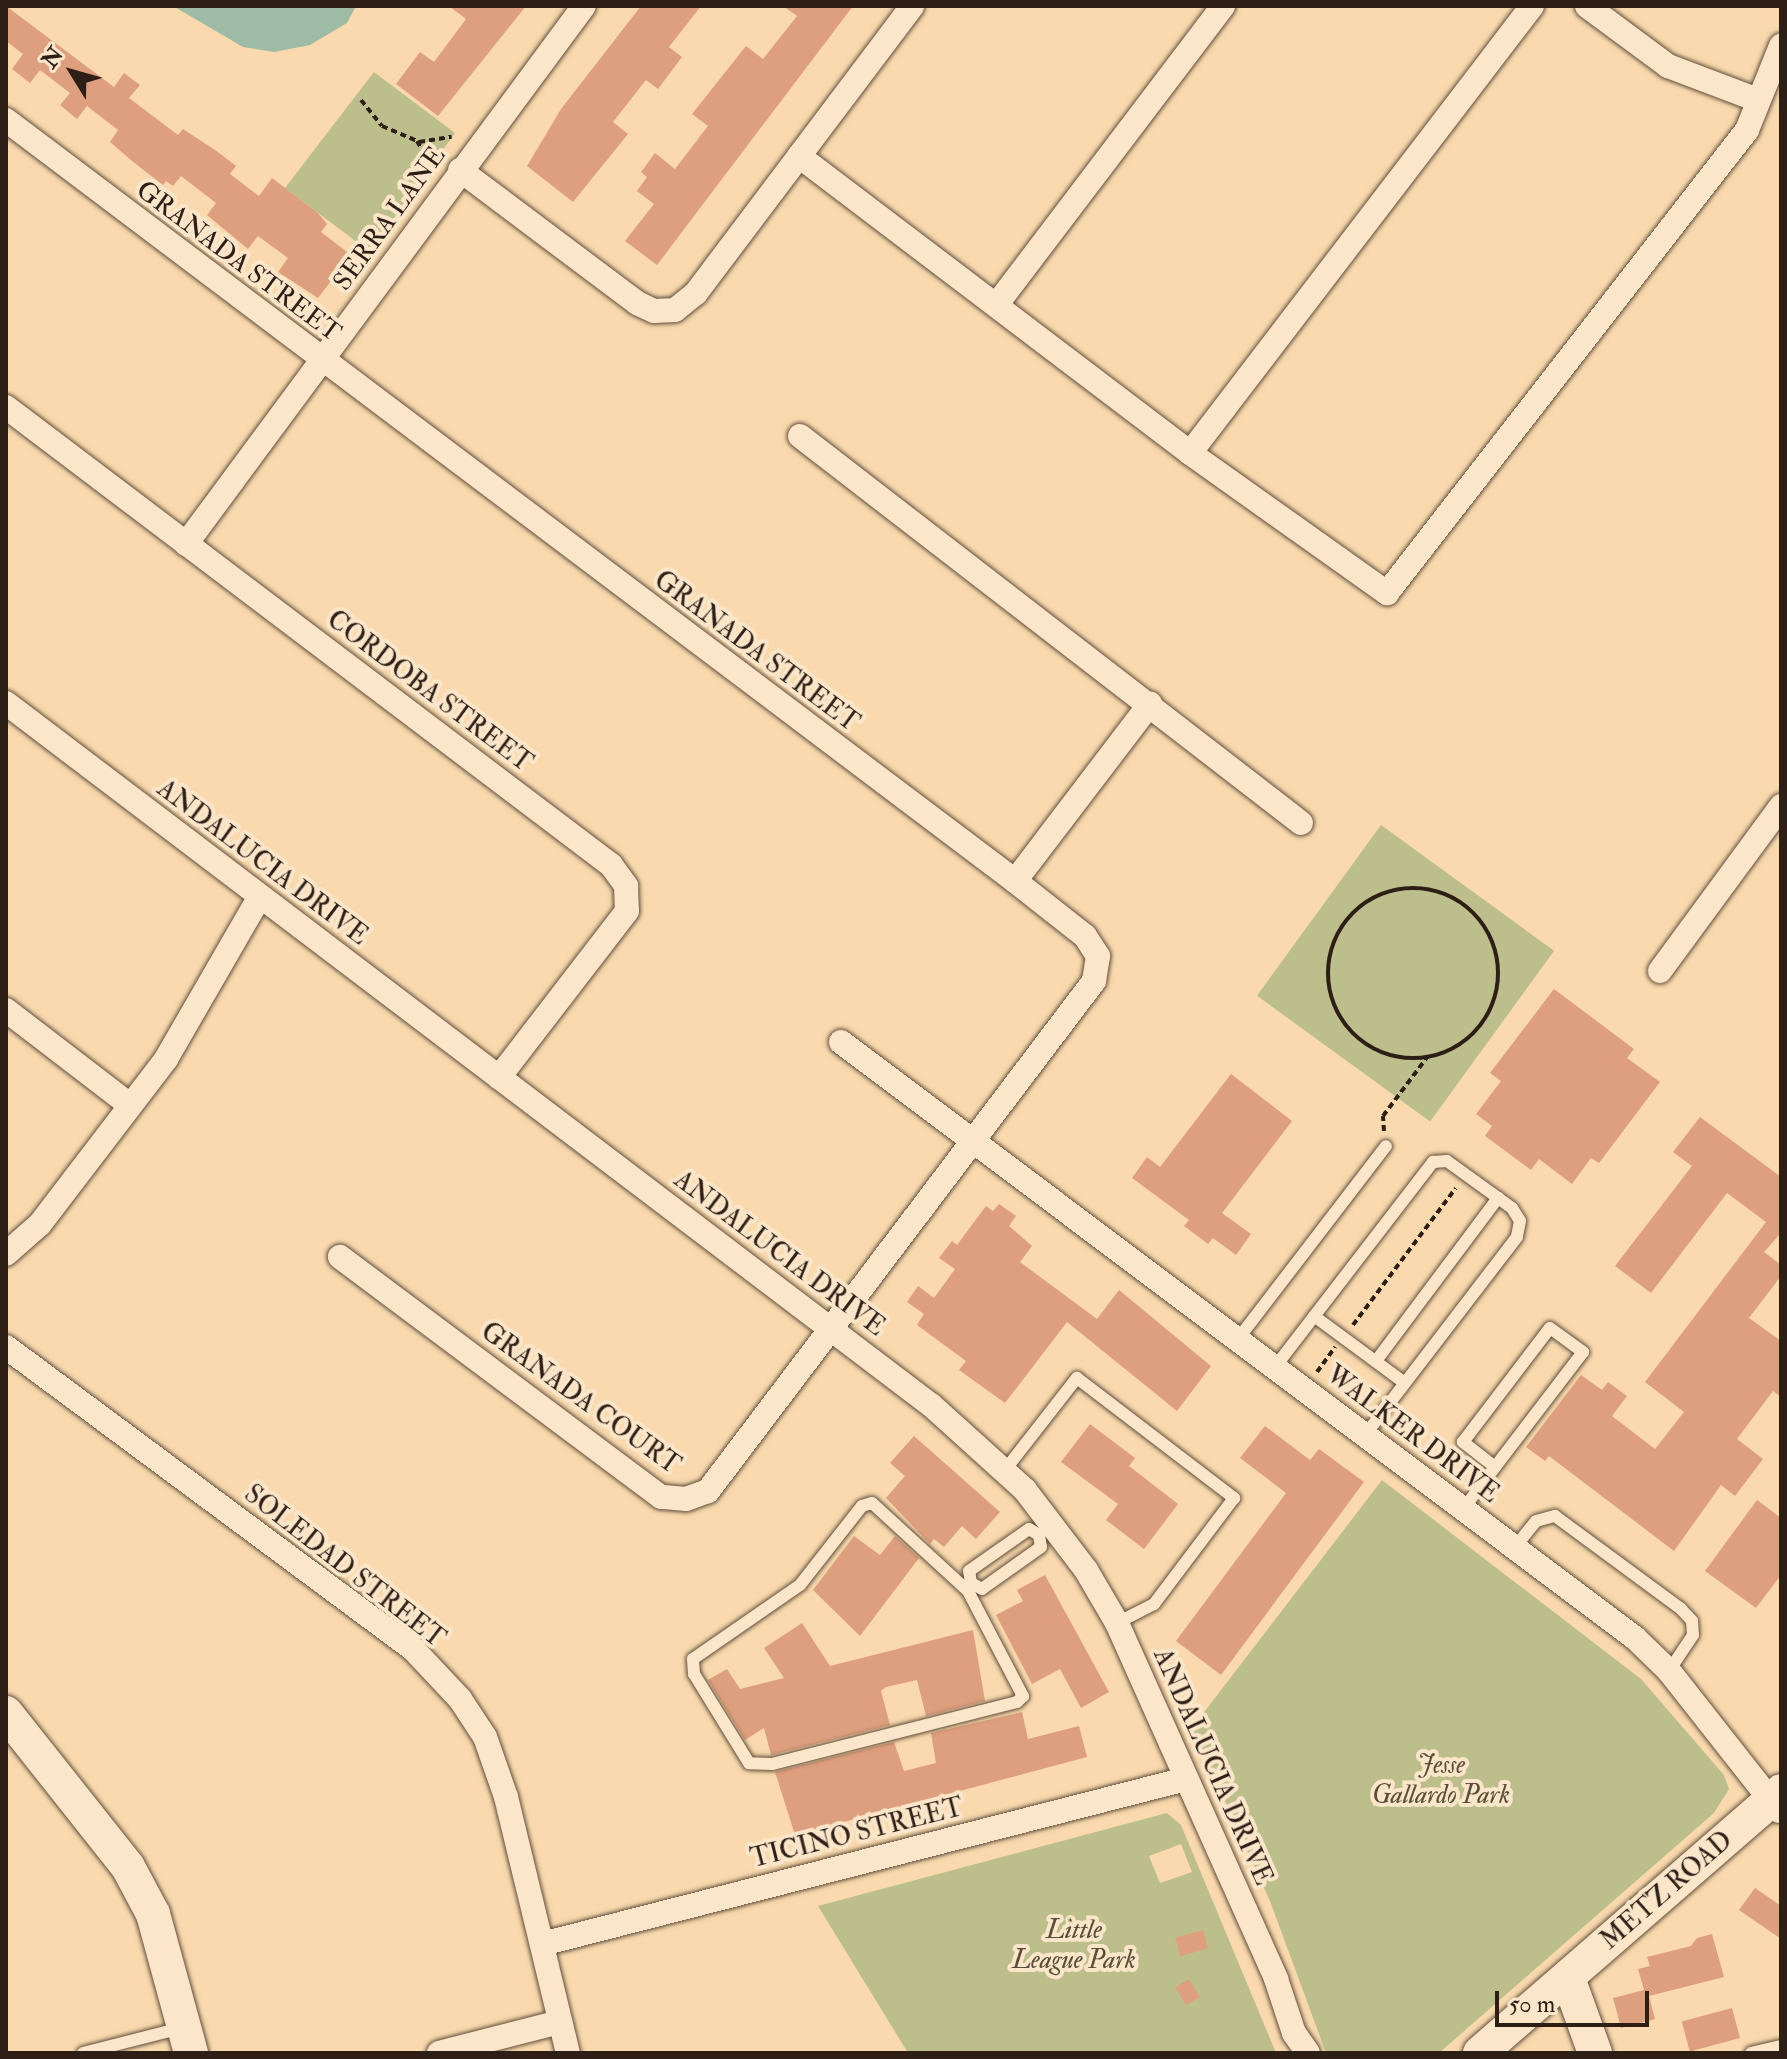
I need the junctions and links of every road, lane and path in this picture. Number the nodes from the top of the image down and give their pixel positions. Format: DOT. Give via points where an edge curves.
graph roads {
  1 [pos="584,6"];
  2 [pos="912,6"];
  3 [pos="1223,6"];
  4 [pos="1532,6"];
  5 [pos="1587,6"];
  6 [pos="1781,46"];
  7 [pos="361,100"];
  8 [pos="1758,100"];
  9 [pos="6,120"];
  10 [pos="452,137"];
  11 [pos="429,139"];
  12 [pos="417,141"];
  13 [pos="425,154"];
  14 [pos="799,156"];
  15 [pos="431,165"];
  16 [pos="460,170"];
  17 [pos="997,304"];
  18 [pos="320,359"];
  19 [pos="6,407"];
  20 [pos="800,436"];
  21 [pos="1190,453"];
  22 [pos="186,544"];
  23 [pos="6,703"];
  24 [pos="1150,704"];
  25 [pos="1781,806"];
  26 [pos="1301,823"];
  27 [pos="1015,881"];
  28 [pos="260,896"];
  29 [pos="1660,971"];
  30 [pos="6,1010"];
  31 [pos="841,1042"];
  32 [pos="1428,1056"];
  33 [pos="499,1077"];
  34 [pos="130,1105"];
  35 [pos="972,1141"];
  36 [pos="1386,1146"];
  37 [pos="1467,1175"];
  38 [pos="1498,1198"];
  39 [pos="6,1254"];
  40 [pos="340,1257"];
  41 [pos="1314,1316"];
  42 [pos="831,1328"];
  43 [pos="1343,1338"];
  44 [pos="1238,1339"];
  45 [pos="6,1347"];
  46 [pos="1376,1361"];
  47 [pos="1275,1367"];
  48 [pos="1317,1372"];
  49 [pos="1405,1383"];
  50 [pos="1365,1435"];
  51 [pos="1495,1467"];
  52 [pos="1005,1470"];
  53 [pos="1464,1508"];
  54 [pos="1046,1530"];
  55 [pos="1515,1547"];
  56 [pos="968,1585"];
  57 [pos="1117,1623"];
  58 [pos="1669,1671"];
  59 [pos="6,1713"];
  60 [pos="1186,1779"];
  61 [pos="1777,1802"];
  62 [pos="542,1944"];
  63 [pos="1568,1978"];
  64 [pos="560,2022"];
  65 [pos="188,2040"];
  66 [pos="1298,2046"];
  67 [pos="1781,2046"];
  68 [pos="83,2053"];
  69 [pos="439,2053"];
  70 [pos="568,2053"];
  71 [pos="1480,2053"];
  72 [pos="1595,2053"];
  73 [pos="1751,2053"];
  1 -- 16 [label="street, SERRA LANE"];
  2 -- 14 [label="street"];
  3 -- 17 [label="street"];
  4 -- 21 [label="street"];
  5 -- 8 [label="street" via="1668,66"];
  6 -- 8 [label="street"];
  7 -- 12 [label="path" via="382,126"];
  8 -- 21 [label="street" via="1747,130 1387,593"];
  9 -- 18 [label="street, GRANADA STREET"];
  10 -- 11 [label="path"];
  11 -- 12 [label="path"];
  11 -- 13 [label="path"];
  12 -- 13 [label="path"];
  13 -- 15 [label="path"];
  14 -- 16 [label="street" via="690,300 664,312 637,303"];
  14 -- 17 [label="street"];
  16 -- 18 [label="street, SERRA LANE"];
  17 -- 21 [label="street"];
  18 -- 22 [label="street, SERRA LANE"];
  18 -- 27 [label="street, GRANADA STREET"];
  19 -- 22 [label="street, CORDOBA STREET"];
  20 -- 24 [label="street"];
  22 -- 33 [label="street, CORDOBA STREET" via="611,865 626,886 627,911"];
  23 -- 28 [label="street, ANDALUCIA DRIVE"];
  24 -- 26 [label="street"];
  24 -- 27 [label="street"];
  25 -- 29 [label="street"];
  27 -- 35 [label="street, GRANADA STREET" via="1085,936 1098,956 1094,981"];
  28 -- 33 [label="street, ANDALUCIA DRIVE"];
  28 -- 34 [label="street" via="166,1059"];
  30 -- 34 [label="street"];
  31 -- 35 [label="street, WALKER DRIVE"];
  32 -- 32 [label="path" via="1464,1043 1483,1023 1495,999 1495,945 1463,902 1425,889 1385,891 1359,906 1339,929 1329,956 1328,986 1337,1014 1356,1038 1381,1053 1410,1059"];
  32 -- 36 [label="path" via="1383,1116"];
  33 -- 42 [label="street, ANDALUCIA DRIVE"];
  34 -- 39 [label="street" via="40,1224"];
  35 -- 42 [label="street, GRANADA STREET"];
  35 -- 44 [label="street, WALKER DRIVE"];
  36 -- 44 [label="lane"];
  37 -- 38 [label="lane"];
  37 -- 41 [label="lane" via="1447,1161 1427,1168"];
  37 -- 43 [label="path"];
  38 -- 46 [label="lane"];
  38 -- 49 [label="lane" via="1517,1214 1517,1237"];
  40 -- 42 [label="street, GRANADA COURT" via="661,1497 686,1499 708,1491"];
  41 -- 43 [label="lane"];
  41 -- 47 [label="lane"];
  42 -- 52 [label="street, ANDALUCIA DRIVE"];
  43 -- 46 [label="lane"];
  43 -- 48 [label="path"];
  44 -- 47 [label="street, WALKER DRIVE"];
  45 -- 62 [label="street, SOLEDAD STREET" via="413,1649 460,1699 485,1737 506,1797"];
  46 -- 49 [label="lane"];
  47 -- 50 [label="street, WALKER DRIVE"];
  49 -- 50 [label="lane"];
  50 -- 53 [label="street, WALKER DRIVE"];
  51 -- 51 [label="lane" via="1583,1352 1550,1328 1463,1442"];
  51 -- 53 [label="lane"];
  52 -- 54 [label="street, ANDALUCIA DRIVE"];
  52 -- 57 [label="lane" via="1077,1378 1234,1498 1154,1604"];
  53 -- 55 [label="street, WALKER DRIVE"];
  54 -- 56 [label="lane" via="1029,1529 969,1571"];
  54 -- 56 [label="lane" via="1041,1547 982,1589"];
  54 -- 57 [label="street, ANDALUCIA DRIVE"];
  55 -- 58 [label="street, WALKER DRIVE" via="1635,1638"];
  55 -- 58 [label="lane" via="1536,1521 1555,1516 1681,1609 1692,1621 1693,1635"];
  56 -- 56 [label="lane" via="902,1525 867,1503 800,1585 695,1656 691,1667 740,1753 759,1765 1017,1702 1024,1691"];
  57 -- 60 [label="street, ANDALUCIA DRIVE"];
  58 -- 61 [label="street, WALKER DRIVE"];
  59 -- 65 [label="street" via="128,1867 153,1914"];
  60 -- 62 [label="street, TICINO STREET"];
  60 -- 66 [label="street, ANDALUCIA DRIVE" via="1276,1979"];
  61 -- 63 [label="street, METZ ROAD"];
  62 -- 64 [label="street, SOLEDAD STREET"];
  63 -- 71 [label="street, METZ ROAD"];
  63 -- 72 [label="street"];
  64 -- 69 [label="street"];
  64 -- 70 [label="street, SOLEDAD STREET"];
  65 -- 68 [label="lane"];
  67 -- 73 [label="lane"];
}
